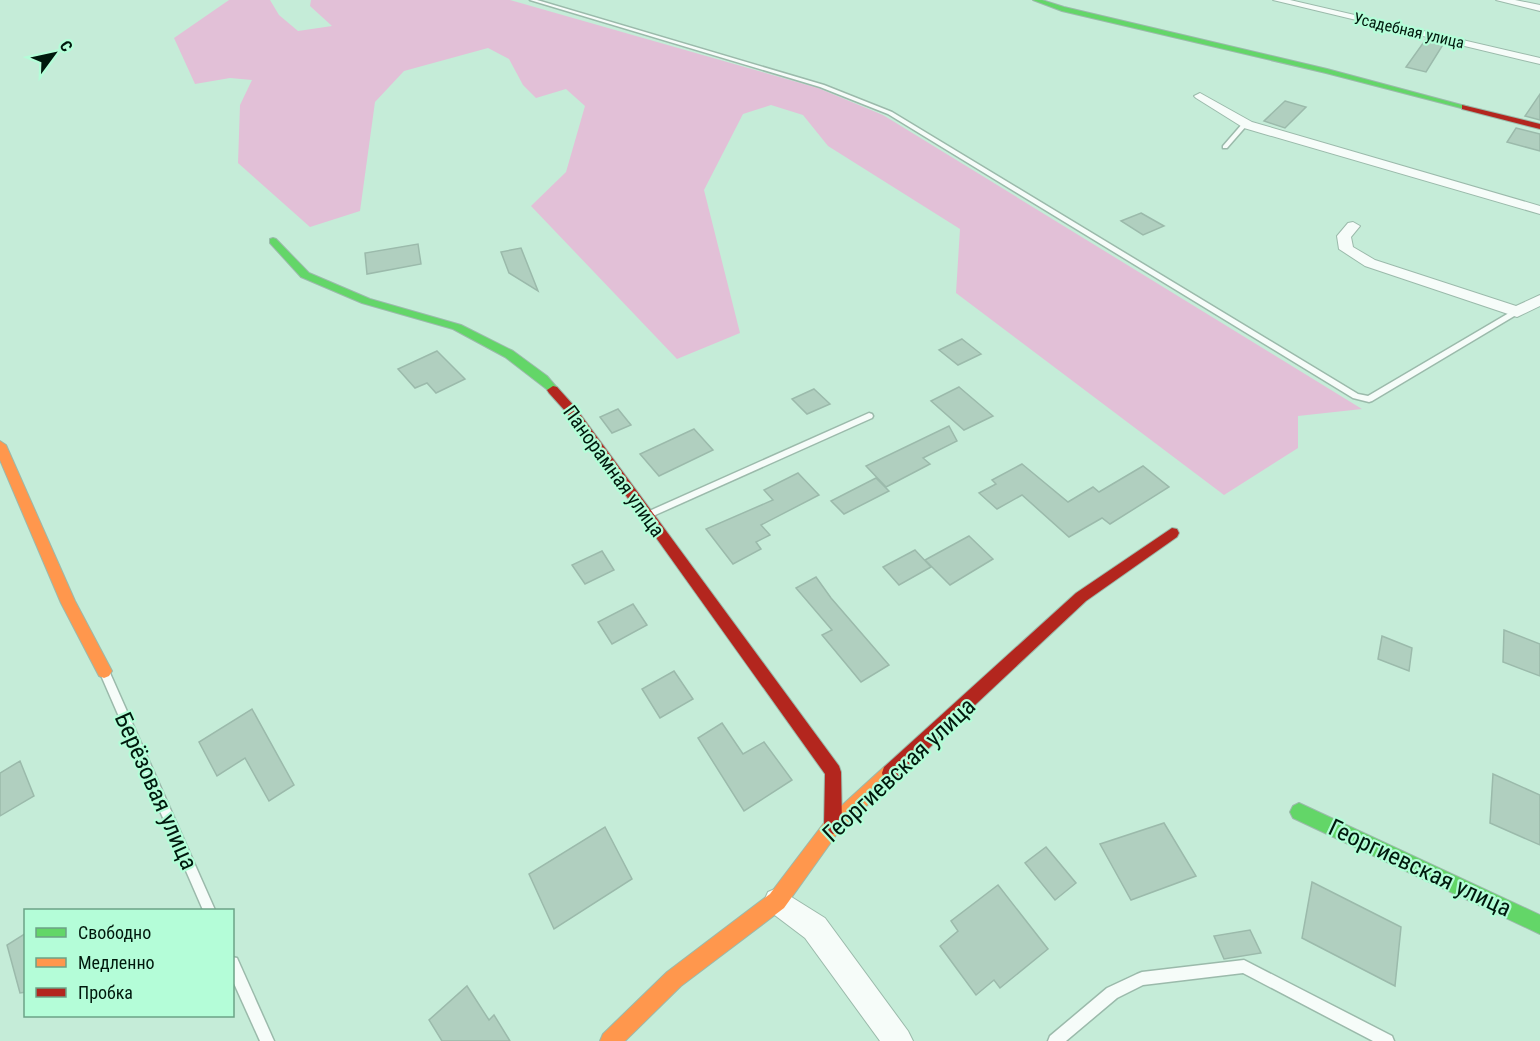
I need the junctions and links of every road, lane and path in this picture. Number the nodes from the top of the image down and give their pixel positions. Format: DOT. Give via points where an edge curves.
graph roads {
  1 [pos="532,0"];
  2 [pos="1036,0"];
  3 [pos="1278,0"];
  4 [pos="1501,0"];
  5 [pos="1540,8"];
  6 [pos="1540,61"];
  7 [pos="1200,96"];
  8 [pos="1245,124"];
  9 [pos="1540,127"];
  10 [pos="1225,147"];
  11 [pos="1540,210"];
  12 [pos="1353,226"];
  13 [pos="273,241"];
  14 [pos="1540,300"];
  15 [pos="1517,312"];
  16 [pos="869,416"];
  17 [pos="0,445"];
  18 [pos="647,515"];
  19 [pos="1172,533"];
  20 [pos="104,671"];
  21 [pos="1299,812"];
  22 [pos="833,825"];
  23 [pos="777,901"];
  24 [pos="209,909"];
  25 [pos="1540,925"];
  26 [pos="234,967"];
  27 [pos="267,1041"];
  28 [pos="610,1041"];
  29 [pos="898,1041"];
  30 [pos="1055,1041"];
  31 [pos="1387,1041"];
  1 -- 15 [label="lane" via="822,86 890,113 1356,396 1369,399"];
  2 -- 9 [label="street"];
  3 -- 6 [label="street, Усадебная улица"];
  4 -- 5 [label="street"];
  7 -- 8 [label="street"];
  8 -- 10 [label="lane"];
  8 -- 11 [label="street"];
  12 -- 15 [label="street" via="1344,236 1346,249 1370,263"];
  13 -- 18 [label="street, Панорамная улица" via="305,275 366,301 457,327 509,354 543,379 571,410"];
  14 -- 15 [label="street"];
  16 -- 18 [label="lane"];
  17 -- 20 [label="street" via="68,603"];
  18 -- 22 [label="street, Панорамная улица" via="832,772"];
  19 -- 22 [label="street, Георгиевская улица" via="1081,597"];
  20 -- 24 [label="lane, Берёзовая улица"];
  21 -- 25 [label="street, Георгиевская улица"];
  22 -- 23 [label="street, Георгиевская улица"];
  23 -- 28 [label="street, Георгиевская улица" via="674,979"];
  23 -- 29 [label="street" via="815,928"];
  26 -- 27 [label="lane"];
  30 -- 31 [label="lane" via="1112,993 1142,980 1244,966"];
}
